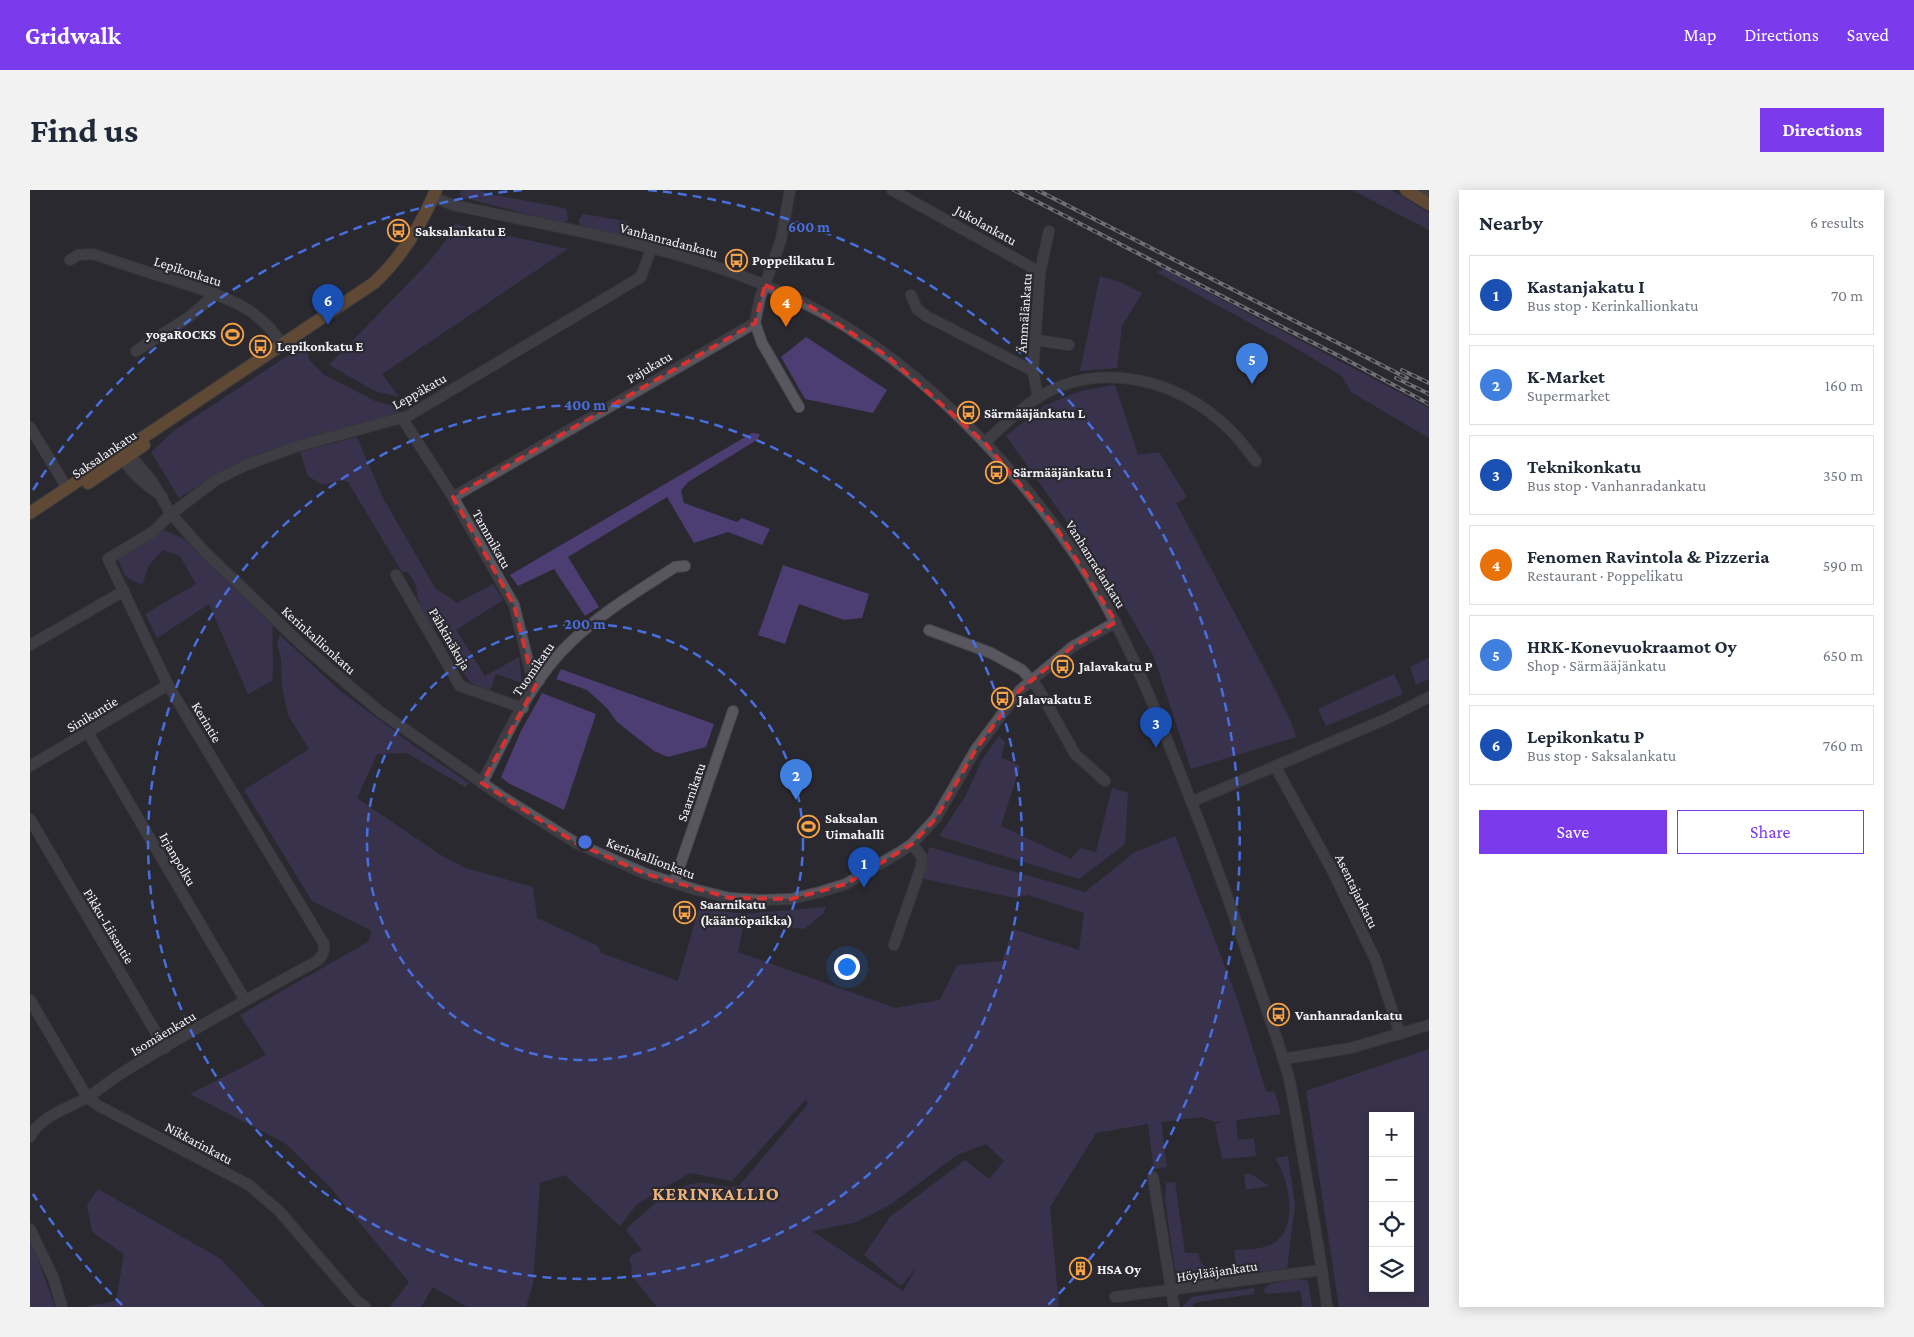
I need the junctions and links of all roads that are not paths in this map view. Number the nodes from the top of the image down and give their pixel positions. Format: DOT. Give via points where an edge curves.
graph roads {
  1 [pos="790,190"];
  2 [pos="892,190"];
  3 [pos="1406,190"];
  4 [pos="434,193"];
  5 [pos="1425,196"];
  6 [pos="1049,231"];
  7 [pos="651,248"];
  8 [pos="70,260"];
  9 [pos="1040,272"];
  10 [pos="765,285"];
  11 [pos="216,294"];
  12 [pos="911,295"];
  13 [pos="755,323"];
  14 [pos="1036,340"];
  15 [pos="282,345"];
  16 [pos="1069,345"];
  17 [pos="136,351"];
  18 [pos="1034,371"];
  19 [pos="1038,398"];
  20 [pos="799,407"];
  21 [pos="402,418"];
  22 [pos="30,427"];
  23 [pos="985,443"];
  24 [pos="125,455"];
  25 [pos="1256,461"];
  26 [pos="67,488"];
  27 [pos="453,497"];
  28 [pos="30,514"];
  29 [pos="171,514"];
  30 [pos="685,566"];
  31 [pos="396,575"];
  32 [pos="124,591"];
  33 [pos="1116,622"];
  34 [pos="929,630"];
  35 [pos="30,646"];
  36 [pos="1031,680"];
  37 [pos="538,681"];
  38 [pos="168,685"];
  39 [pos="1429,697"];
  40 [pos="523,708"];
  41 [pos="733,711"];
  42 [pos="88,733"];
  43 [pos="30,766"];
  44 [pos="1275,766"];
  45 [pos="1105,781"];
  46 [pos="482,783"];
  47 [pos="1191,802"];
  48 [pos="30,819"];
  49 [pos="912,844"];
  50 [pos="674,883"];
  51 [pos="894,945"];
  52 [pos="317,961"];
  53 [pos="30,1000"];
  54 [pos="245,1000"];
  55 [pos="1429,1025"];
  56 [pos="1400,1034"];
  57 [pos="165,1048"];
  58 [pos="1283,1060"];
  59 [pos="88,1097"];
  60 [pos="30,1137"];
  61 [pos="1153,1177"];
  62 [pos="30,1228"];
  63 [pos="1322,1270"];
  64 [pos="1172,1291"];
  65 [pos="1115,1297"];
  66 [pos="62,1307"];
  67 [pos="365,1307"];
  68 [pos="1174,1307"];
  69 [pos="1327,1307"];
  1 -- 10 [label="street" via="782,240"];
  2 -- 9 [label="street, Jukolankatu"];
  3 -- 5 [label="main road"];
  4 -- 7 [label="street, Vanhanradankatu" via="453,205"];
  4 -- 15 [label="main road, Saksalankatu" via="410,242 390,268 374,284"];
  6 -- 9 [label="street, Ämmälänkatu"];
  7 -- 10 [label="street, Vanhanradankatu" via="712,265"];
  7 -- 21 [label="street, Leppäkatu" via="642,277"];
  8 -- 11 [label="street, Lepikonkatu" via="78,255 93,254"];
  9 -- 14 [label="street, Ämmälänkatu"];
  10 -- 13 [label="street"];
  10 -- 23 [label="street, Vanhanradankatu" via="805,303 887,356"];
  11 -- 15 [label="street, Lepikonkatu" via="258,316"];
  11 -- 17 [label="street" via="189,317"];
  12 -- 18 [label="street" via="917,309 926,316"];
  13 -- 20 [label="street" via="762,343"];
  13 -- 27 [label="street, Pajukatu"];
  14 -- 16 [label="street"];
  14 -- 18 [label="street, Ämmälänkatu"];
  15 -- 24 [label="main road, Saksalankatu"];
  18 -- 19 [label="street, Ämmälänkatu"];
  19 -- 23 [label="street"];
  19 -- 25 [label="street" via="1088,378 1110,376 1142,380 1174,391 1201,406 1229,428"];
  21 -- 27 [label="street, Tammikatu"];
  21 -- 29 [label="street, Leppäkatu" via="246,464 216,480"];
  22 -- 26 [label="street"];
  23 -- 33 [label="street, Vanhanradankatu" via="1055,526"];
  24 -- 26 [label="main road, Saksalankatu"];
  24 -- 28 [label="main road, Saksalankatu" via="65,498"];
  24 -- 29 [label="street, Kerinkallionkatu" via="146,485 162,496"];
  26 -- 28 [label="main road, Saksalankatu"];
  27 -- 37 [label="street, Tammikatu" via="514,606 531,673"];
  29 -- 32 [label="street, Kerintie" via="154,531 108,559"];
  29 -- 46 [label="street, Kerinkallionkatu" via="204,551 303,646 379,711"];
  30 -- 37 [label="street, Tuomikatu" via="676,567 607,612 570,642"];
  31 -- 40 [label="street, Pähkinäkuja" via="460,686"];
  32 -- 35 [label="street"];
  32 -- 38 [label="street, Kerintie"];
  33 -- 36 [label="street, Kerinkallionkatu" via="1072,647"];
  33 -- 47 [label="street, Vanhanradankatu" via="1146,686"];
  34 -- 36 [label="street" via="999,656"];
  36 -- 45 [label="street" via="1076,754"];
  36 -- 49 [label="street, Kerinkallionkatu" via="976,749 936,818"];
  37 -- 40 [label="street, Tuomikatu"];
  38 -- 42 [label="street, Sinikantie"];
  38 -- 52 [label="street, Kerintie" via="324,944 323,954"];
  39 -- 44 [label="street"];
  40 -- 46 [label="street, Tuomikatu"];
  41 -- 50 [label="street, Saarnikatu"];
  42 -- 43 [label="street, Sinikantie"];
  42 -- 54 [label="street, Irjanpolku"];
  44 -- 47 [label="street"];
  44 -- 56 [label="street, Asentajankatu" via="1331,868 1376,961"];
  46 -- 50 [label="street, Kerinkallionkatu" via="576,843"];
  47 -- 58 [label="street, Vanhanradankatu" via="1226,889"];
  48 -- 57 [label="street, Pikku-Liisantie"];
  49 -- 50 [label="street, Kerinkallionkatu" via="846,884 791,899 730,898"];
  49 -- 51 [label="street" via="922,857 921,867"];
  52 -- 54 [label="street, Isomäenkatu"];
  53 -- 59 [label="street, Nikkarinkatu"];
  54 -- 57 [label="street, Isomäenkatu"];
  55 -- 56 [label="street"];
  56 -- 58 [label="street" via="1351,1048"];
  57 -- 59 [label="street, Isomäenkatu"];
  58 -- 63 [label="street, Vanhanradankatu"];
  59 -- 60 [label="street, Isomäenkatu" via="48,1118"];
  59 -- 67 [label="street, Nikkarinkatu" via="99,1106 249,1185 279,1211"];
  61 -- 64 [label="street"];
  62 -- 66 [label="street"];
  63 -- 64 [label="street, Höylääjankatu"];
  63 -- 69 [label="street, Vanhanradankatu"];
  64 -- 65 [label="street, Höylääjankatu"];
  64 -- 68 [label="street"];
}
